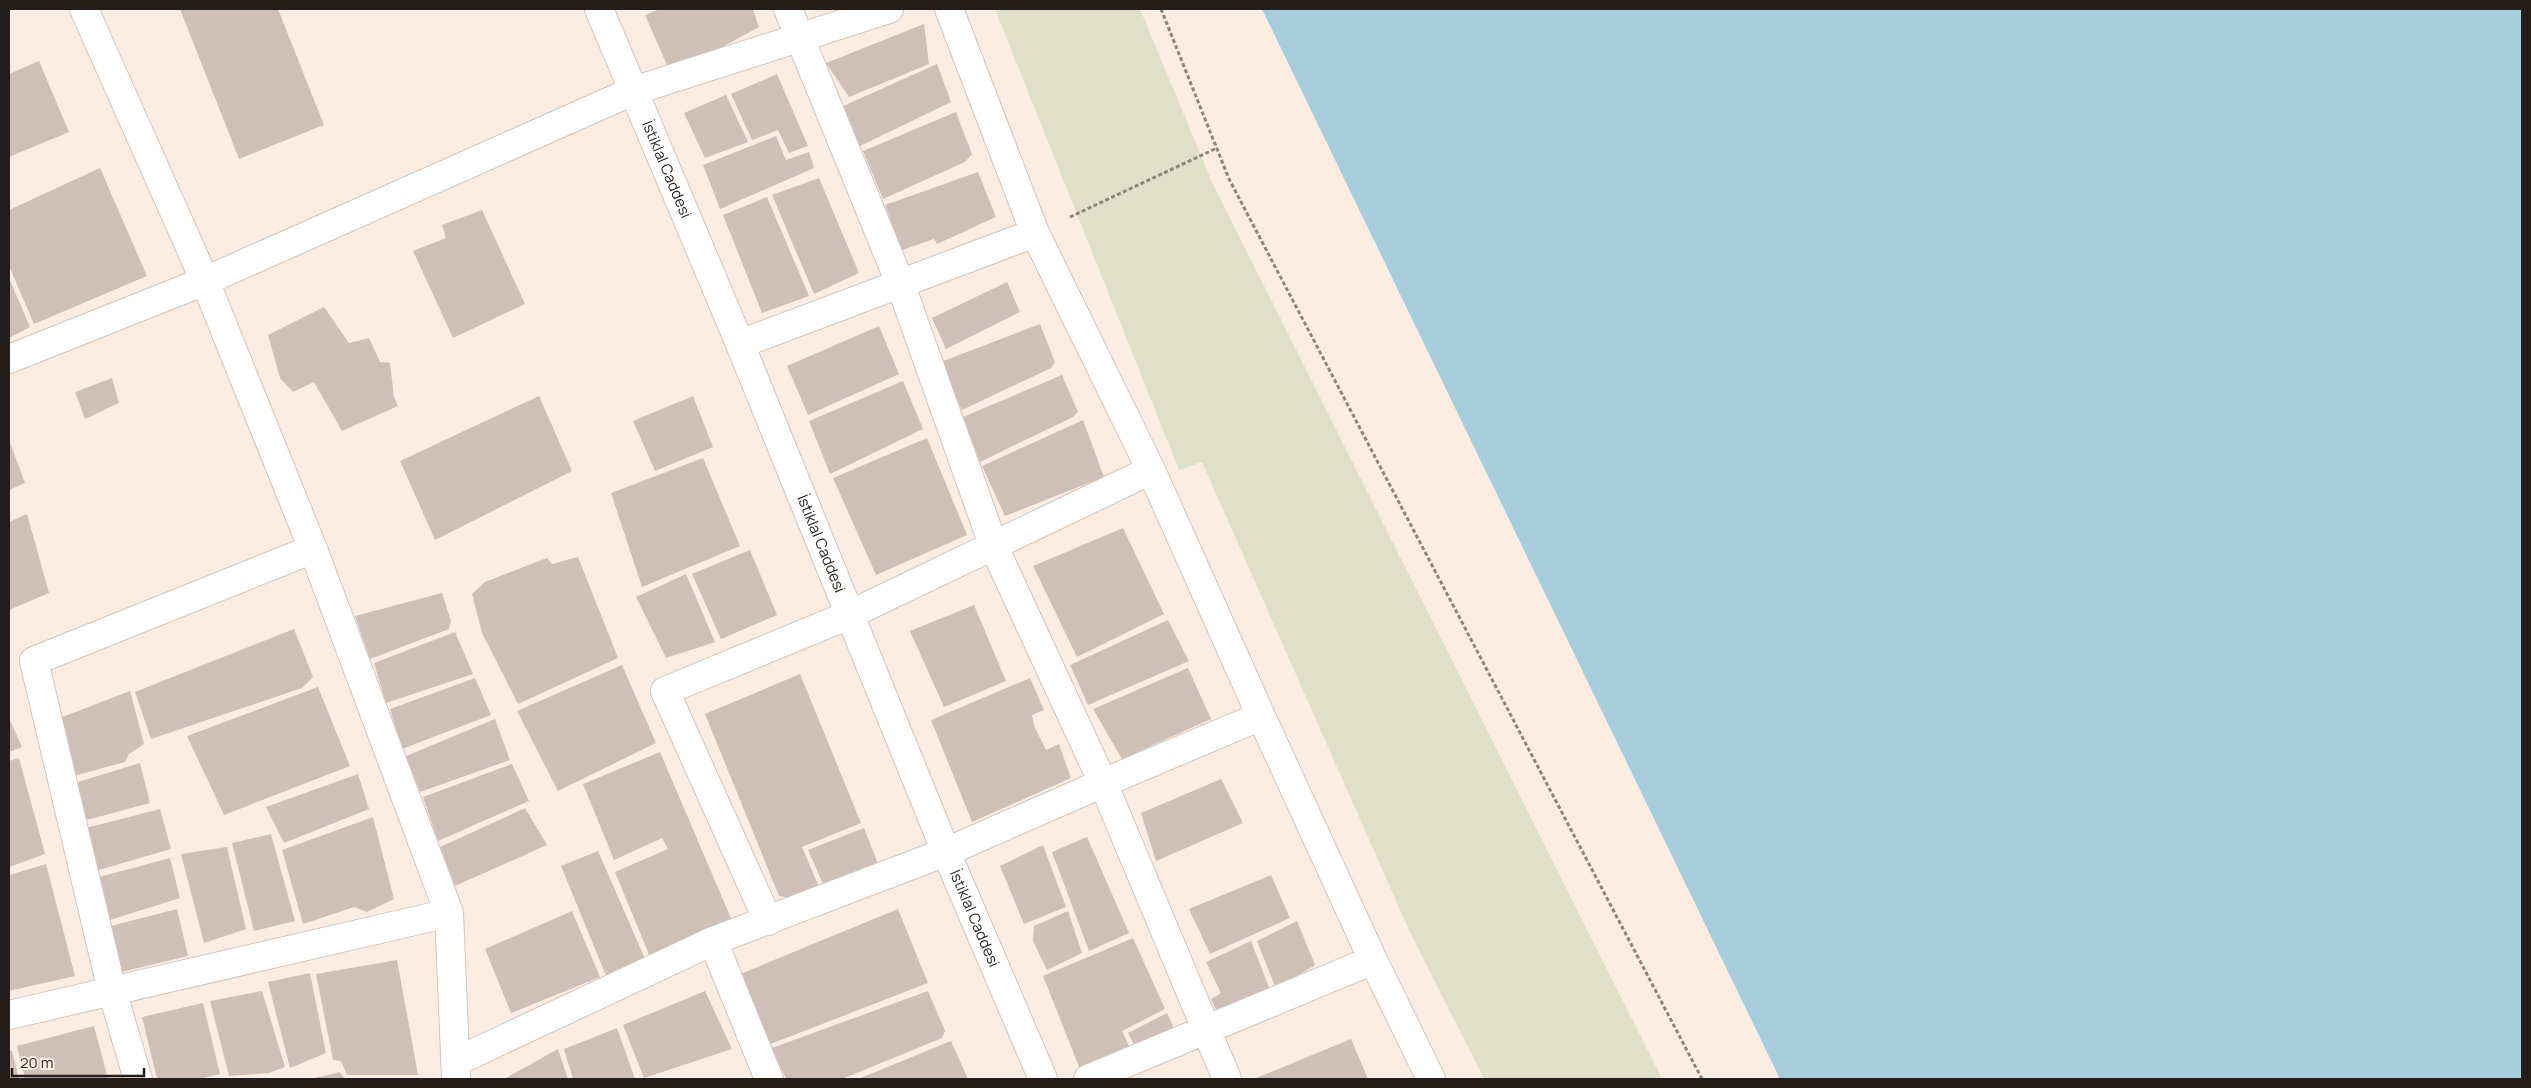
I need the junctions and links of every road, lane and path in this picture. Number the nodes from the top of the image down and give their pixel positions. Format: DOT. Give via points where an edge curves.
graph roads {
  1 [pos="84,9"];
  2 [pos="599,9"];
  3 [pos="788,9"];
  4 [pos="889,9"];
  5 [pos="949,9"];
  6 [pos="1161,9"];
  7 [pos="799,37"];
  8 [pos="633,91"];
  9 [pos="1217,148"];
  10 [pos="1035,233"];
  11 [pos="205,281"];
  12 [pos="900,283"];
  13 [pos="740,344"];
  14 [pos="9,360"];
  15 [pos="1152,470"];
  16 [pos="994,547"];
  17 [pos="313,549"];
  18 [pos="849,615"];
  19 [pos="1261,716"];
  20 [pos="1103,783"];
  21 [pos="946,852"];
  22 [pos="449,913"];
  23 [pos="768,921"];
  24 [pos="713,941"];
  25 [pos="1372,960"];
  26 [pos="112,991"];
  27 [pos="9,1015"];
  28 [pos="1207,1030"];
  29 [pos="456,1071"];
  30 [pos="138,1079"];
  31 [pos="769,1079"];
  32 [pos="1043,1079"];
  33 [pos="1088,1079"];
  34 [pos="1227,1079"];
  35 [pos="1430,1079"];
  36 [pos="1702,1079"];
  1 -- 11 [label="street"];
  2 -- 8 [label="street, İstiklal Caddesi"];
  3 -- 7 [label="street"];
  4 -- 7 [label="street"];
  5 -- 10 [label="street"];
  6 -- 9 [label="path"];
  7 -- 8 [label="street"];
  7 -- 12 [label="street"];
  8 -- 11 [label="street"];
  8 -- 13 [label="street, İstiklal Caddesi"];
  9 -- 10 [label="path"];
  9 -- 36 [label="path" via="1229,179"];
  10 -- 12 [label="street"];
  10 -- 15 [label="street"];
  11 -- 14 [label="street"];
  11 -- 17 [label="street"];
  12 -- 13 [label="street"];
  12 -- 16 [label="street"];
  13 -- 18 [label="street, İstiklal Caddesi"];
  15 -- 16 [label="street"];
  15 -- 19 [label="street"];
  16 -- 18 [label="street"];
  16 -- 20 [label="street"];
  17 -- 22 [label="street"];
  17 -- 26 [label="street" via="34,661"];
  18 -- 21 [label="street, İstiklal Caddesi"];
  18 -- 23 [label="street" via="665,691"];
  19 -- 20 [label="street"];
  19 -- 25 [label="street"];
  20 -- 21 [label="street"];
  20 -- 28 [label="street"];
  21 -- 23 [label="street"];
  21 -- 32 [label="street, İstiklal Caddesi"];
  22 -- 26 [label="street"];
  22 -- 29 [label="street"];
  23 -- 24 [label="street"];
  24 -- 29 [label="street"];
  24 -- 31 [label="street"];
  25 -- 28 [label="street"];
  25 -- 35 [label="street"];
  26 -- 27 [label="street"];
  26 -- 30 [label="street"];
  28 -- 33 [label="street"];
  28 -- 34 [label="street"];
}
